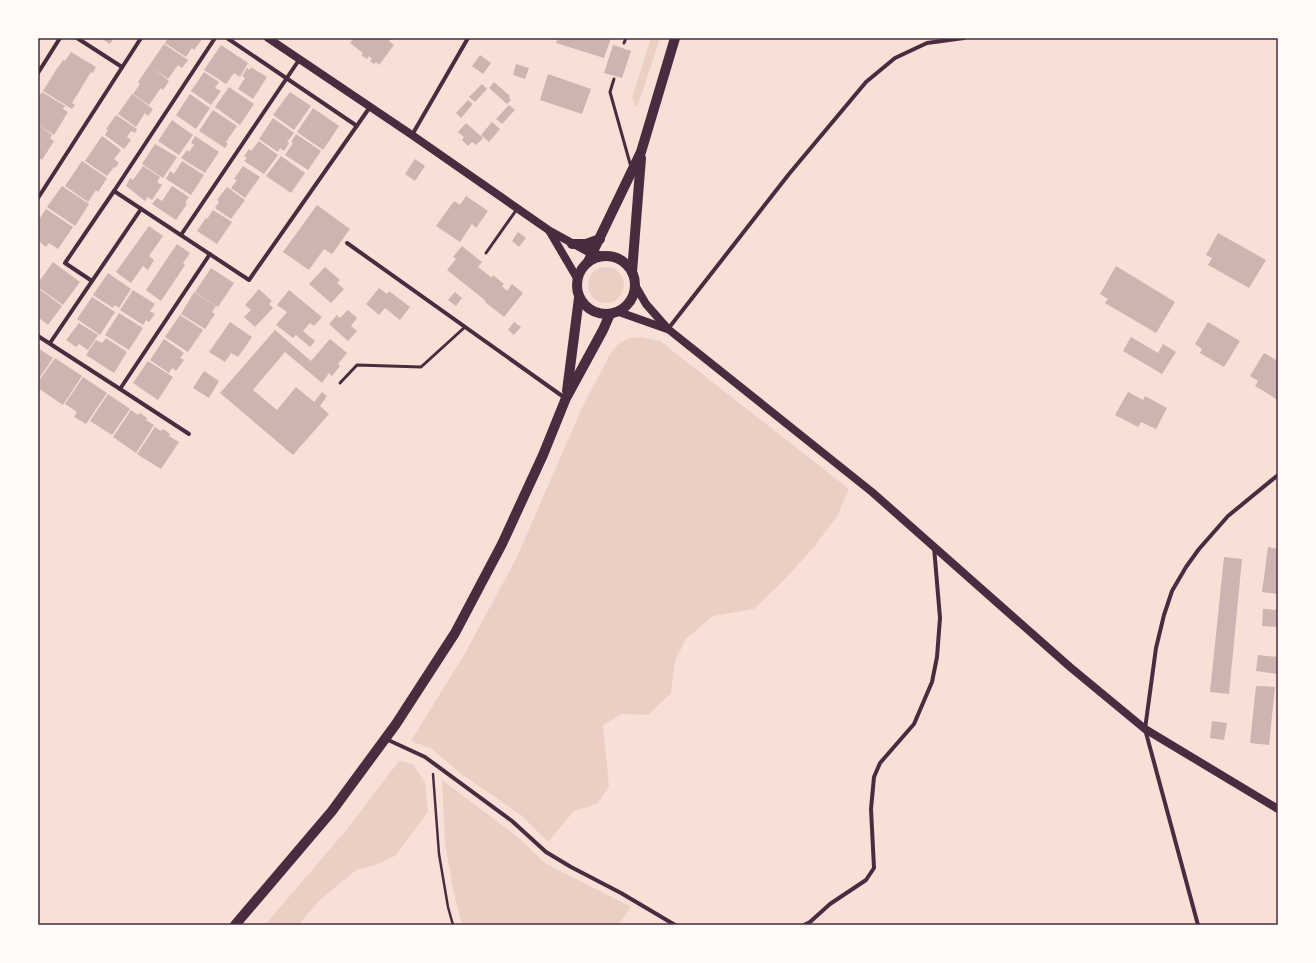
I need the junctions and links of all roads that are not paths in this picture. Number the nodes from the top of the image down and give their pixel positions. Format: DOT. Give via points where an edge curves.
graph roads {
  1 [pos="60,38"];
  2 [pos="77,38"];
  3 [pos="141,38"];
  4 [pos="215,38"];
  5 [pos="227,38"];
  6 [pos="268,38"];
  7 [pos="468,38"];
  8 [pos="626,38"];
  9 [pos="675,38"];
  10 [pos="964,38"];
  11 [pos="624,43"];
  12 [pos="300,59"];
  13 [pos="122,67"];
  14 [pos="38,73"];
  15 [pos="287,78"];
  16 [pos="614,78"];
  17 [pos="370,107"];
  18 [pos="357,126"];
  19 [pos="412,135"];
  20 [pos="641,152"];
  21 [pos="632,171"];
  22 [pos="114,191"];
  23 [pos="38,198"];
  24 [pos="141,209"];
  25 [pos="517,209"];
  26 [pos="550,231"];
  27 [pos="182,235"];
  28 [pos="600,239"];
  29 [pos="347,243"];
  30 [pos="572,244"];
  31 [pos="486,253"];
  32 [pos="210,254"];
  33 [pos="590,258"];
  34 [pos="632,272"];
  35 [pos="577,278"];
  36 [pos="92,281"];
  37 [pos="635,285"];
  38 [pos="579,298"];
  39 [pos="614,313"];
  40 [pos="465,327"];
  41 [pos="668,329"];
  42 [pos="38,336"];
  43 [pos="50,344"];
  44 [pos="340,383"];
  45 [pos="120,389"];
  46 [pos="566,398"];
  47 [pos="189,434"];
  48 [pos="1278,475"];
  49 [pos="934,546"];
  50 [pos="1145,729"];
  51 [pos="385,739"];
  52 [pos="1278,809"];
  53 [pos="235,925"];
  54 [pos="675,925"];
  55 [pos="804,925"];
  56 [pos="1198,925"];
  1 -- 14 [label="street"];
  2 -- 13 [label="street"];
  3 -- 13 [label="street"];
  4 -- 22 [label="street"];
  5 -- 15 [label="street"];
  6 -- 12 [label="main road"];
  7 -- 19 [label="street"];
  8 -- 11 [label="lane"];
  9 -- 20 [label="main road"];
  10 -- 41 [label="street" via="927,43 895,58 866,82 789,174"];
  12 -- 15 [label="street"];
  12 -- 17 [label="main road"];
  13 -- 23 [label="street"];
  15 -- 18 [label="street"];
  15 -- 27 [label="street"];
  16 -- 21 [label="lane" via="610,92"];
  17 -- 18 [label="street"];
  17 -- 19 [label="main road"];
  18 -- 32 [label="street" via="249,280"];
  19 -- 25 [label="main road"];
  20 -- 21 [label="main road"];
  20 -- 34 [label="main road"];
  21 -- 28 [label="main road"];
  22 -- 24 [label="street"];
  22 -- 36 [label="street" via="65,263"];
  24 -- 27 [label="street"];
  24 -- 36 [label="street"];
  25 -- 26 [label="main road"];
  25 -- 31 [label="lane"];
  26 -- 30 [label="main road"];
  26 -- 35 [label="main road"];
  27 -- 32 [label="street"];
  28 -- 30 [label="main road" via="586,244"];
  28 -- 33 [label="main road"];
  29 -- 40 [label="street"];
  30 -- 33 [label="main road"];
  32 -- 45 [label="street"];
  33 -- 34 [label="main road" via="614,257 621,260"];
  33 -- 35 [label="main road"];
  34 -- 37 [label="main road"];
  35 -- 38 [label="main road"];
  36 -- 43 [label="street"];
  37 -- 39 [label="main road" via="631,301"];
  37 -- 41 [label="main road" via="646,304"];
  38 -- 39 [label="main road" via="592,311 601,314"];
  38 -- 46 [label="main road"];
  39 -- 41 [label="main road"];
  39 -- 46 [label="main road"];
  40 -- 44 [label="lane" via="421,367 356,365"];
  40 -- 46 [label="street"];
  41 -- 49 [label="main road" via="872,492"];
  42 -- 43 [label="street"];
  43 -- 45 [label="street"];
  45 -- 47 [label="street"];
  46 -- 51 [label="main road" via="502,544 466,612"];
  48 -- 50 [label="street" via="1228,516 1199,549 1172,591 1156,648"];
  49 -- 50 [label="main road" via="1070,667"];
  49 -- 55 [label="street" via="940,618 937,657 932,682 914,724 880,763 874,777 871,809 874,868 866,880"];
  50 -- 52 [label="main road"];
  50 -- 56 [label="street"];
  51 -- 53 [label="main road" via="332,811"];
  51 -- 54 [label="street" via="425,757 512,821 546,852"];
}
